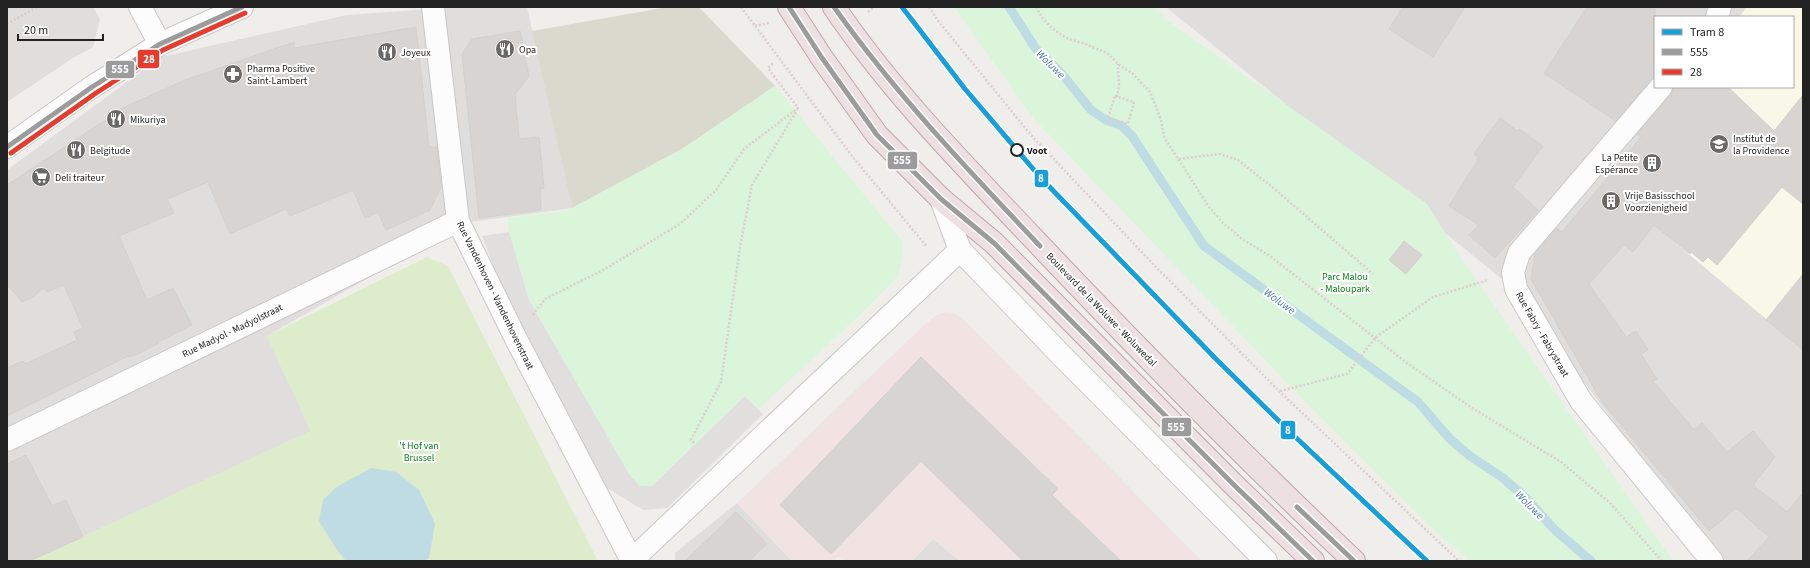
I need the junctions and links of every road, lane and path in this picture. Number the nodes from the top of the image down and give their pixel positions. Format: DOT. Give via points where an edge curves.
graph roads {
  1 [pos="37,7"];
  2 [pos="140,7"];
  3 [pos="242,7"];
  4 [pos="433,7"];
  5 [pos="789,7"];
  6 [pos="834,7"];
  7 [pos="929,7"];
  8 [pos="1036,7"];
  9 [pos="212,13"];
  10 [pos="773,22"];
  11 [pos="7,24"];
  12 [pos="755,26"];
  13 [pos="160,44"];
  14 [pos="774,62"];
  15 [pos="1118,64"];
  16 [pos="1660,88"];
  17 [pos="1117,97"];
  18 [pos="798,108"];
  19 [pos="7,147"];
  20 [pos="1180,159"];
  21 [pos="941,199"];
  22 [pos="458,221"];
  23 [pos="960,250"];
  24 [pos="1513,272"];
  25 [pos="1373,274"];
  26 [pos="515,337"];
  27 [pos="1376,338"];
  28 [pos="1279,391"];
  29 [pos="7,440"];
  30 [pos="694,443"];
  31 [pos="632,560"];
  32 [pos="1266,561"];
  33 [pos="1313,561"];
  34 [pos="1354,561"];
  35 [pos="1459,561"];
  36 [pos="1662,561"];
  37 [pos="1712,561"];
  1 -- 11 [label="path"];
  2 -- 13 [label="street"];
  3 -- 9 [label="street"];
  4 -- 22 [label="street, Rue Vandenhoven - Vandenhovenstraat"];
  5 -- 21 [label="highway" via="877,135"];
  6 -- 34 [label="highway, Boulevard de la Woluwe - Woluwedal" via="921,118 984,186 1280,491"];
  7 -- 28 [label="path" via="1031,136"];
  8 -- 15 [label="path" via="1043,19 1066,38 1101,50"];
  9 -- 13 [label="street"];
  10 -- 12 [label="path"];
  13 -- 19 [label="street" via="92,87"];
  14 -- 18 [label="path" via="768,68"];
  15 -- 17 [label="path"];
  15 -- 20 [label="path" via="1150,92 1161,120 1164,137"];
  16 -- 24 [label="street, Rue Fabry - Fabrystraat" via="1518,253"];
  17 -- 17 [label="path" via="1115,96 1108,118 1128,124 1134,102"];
  18 -- 26 [label="path" via="744,149 716,190 680,224 603,270 546,299"];
  18 -- 30 [label="path" via="752,185 740,247 722,382 691,440"];
  20 -- 25 [label="path" via="1220,154 1238,160"];
  20 -- 27 [label="path" via="1209,207 1223,223"];
  21 -- 23 [label="street"];
  21 -- 33 [label="highway" via="994,243"];
  22 -- 26 [label="street, Rue Vandenhoven - Vandenhovenstraat"];
  22 -- 29 [label="street, Rue Madyol - Madyolstraat"];
  23 -- 31 [label="street"];
  23 -- 32 [label="street" via="1067,362"];
  24 -- 27 [label="path" via="1433,297"];
  24 -- 37 [label="street, Rue Fabry - Fabrystraat" via="1516,289 1582,401"];
  26 -- 31 [label="street, Rue Vandenhoven - Vandenhovenstraat"];
  27 -- 28 [label="path" via="1347,374"];
  27 -- 36 [label="path" via="1469,406 1561,462 1610,503"];
  28 -- 35 [label="path"];
}
